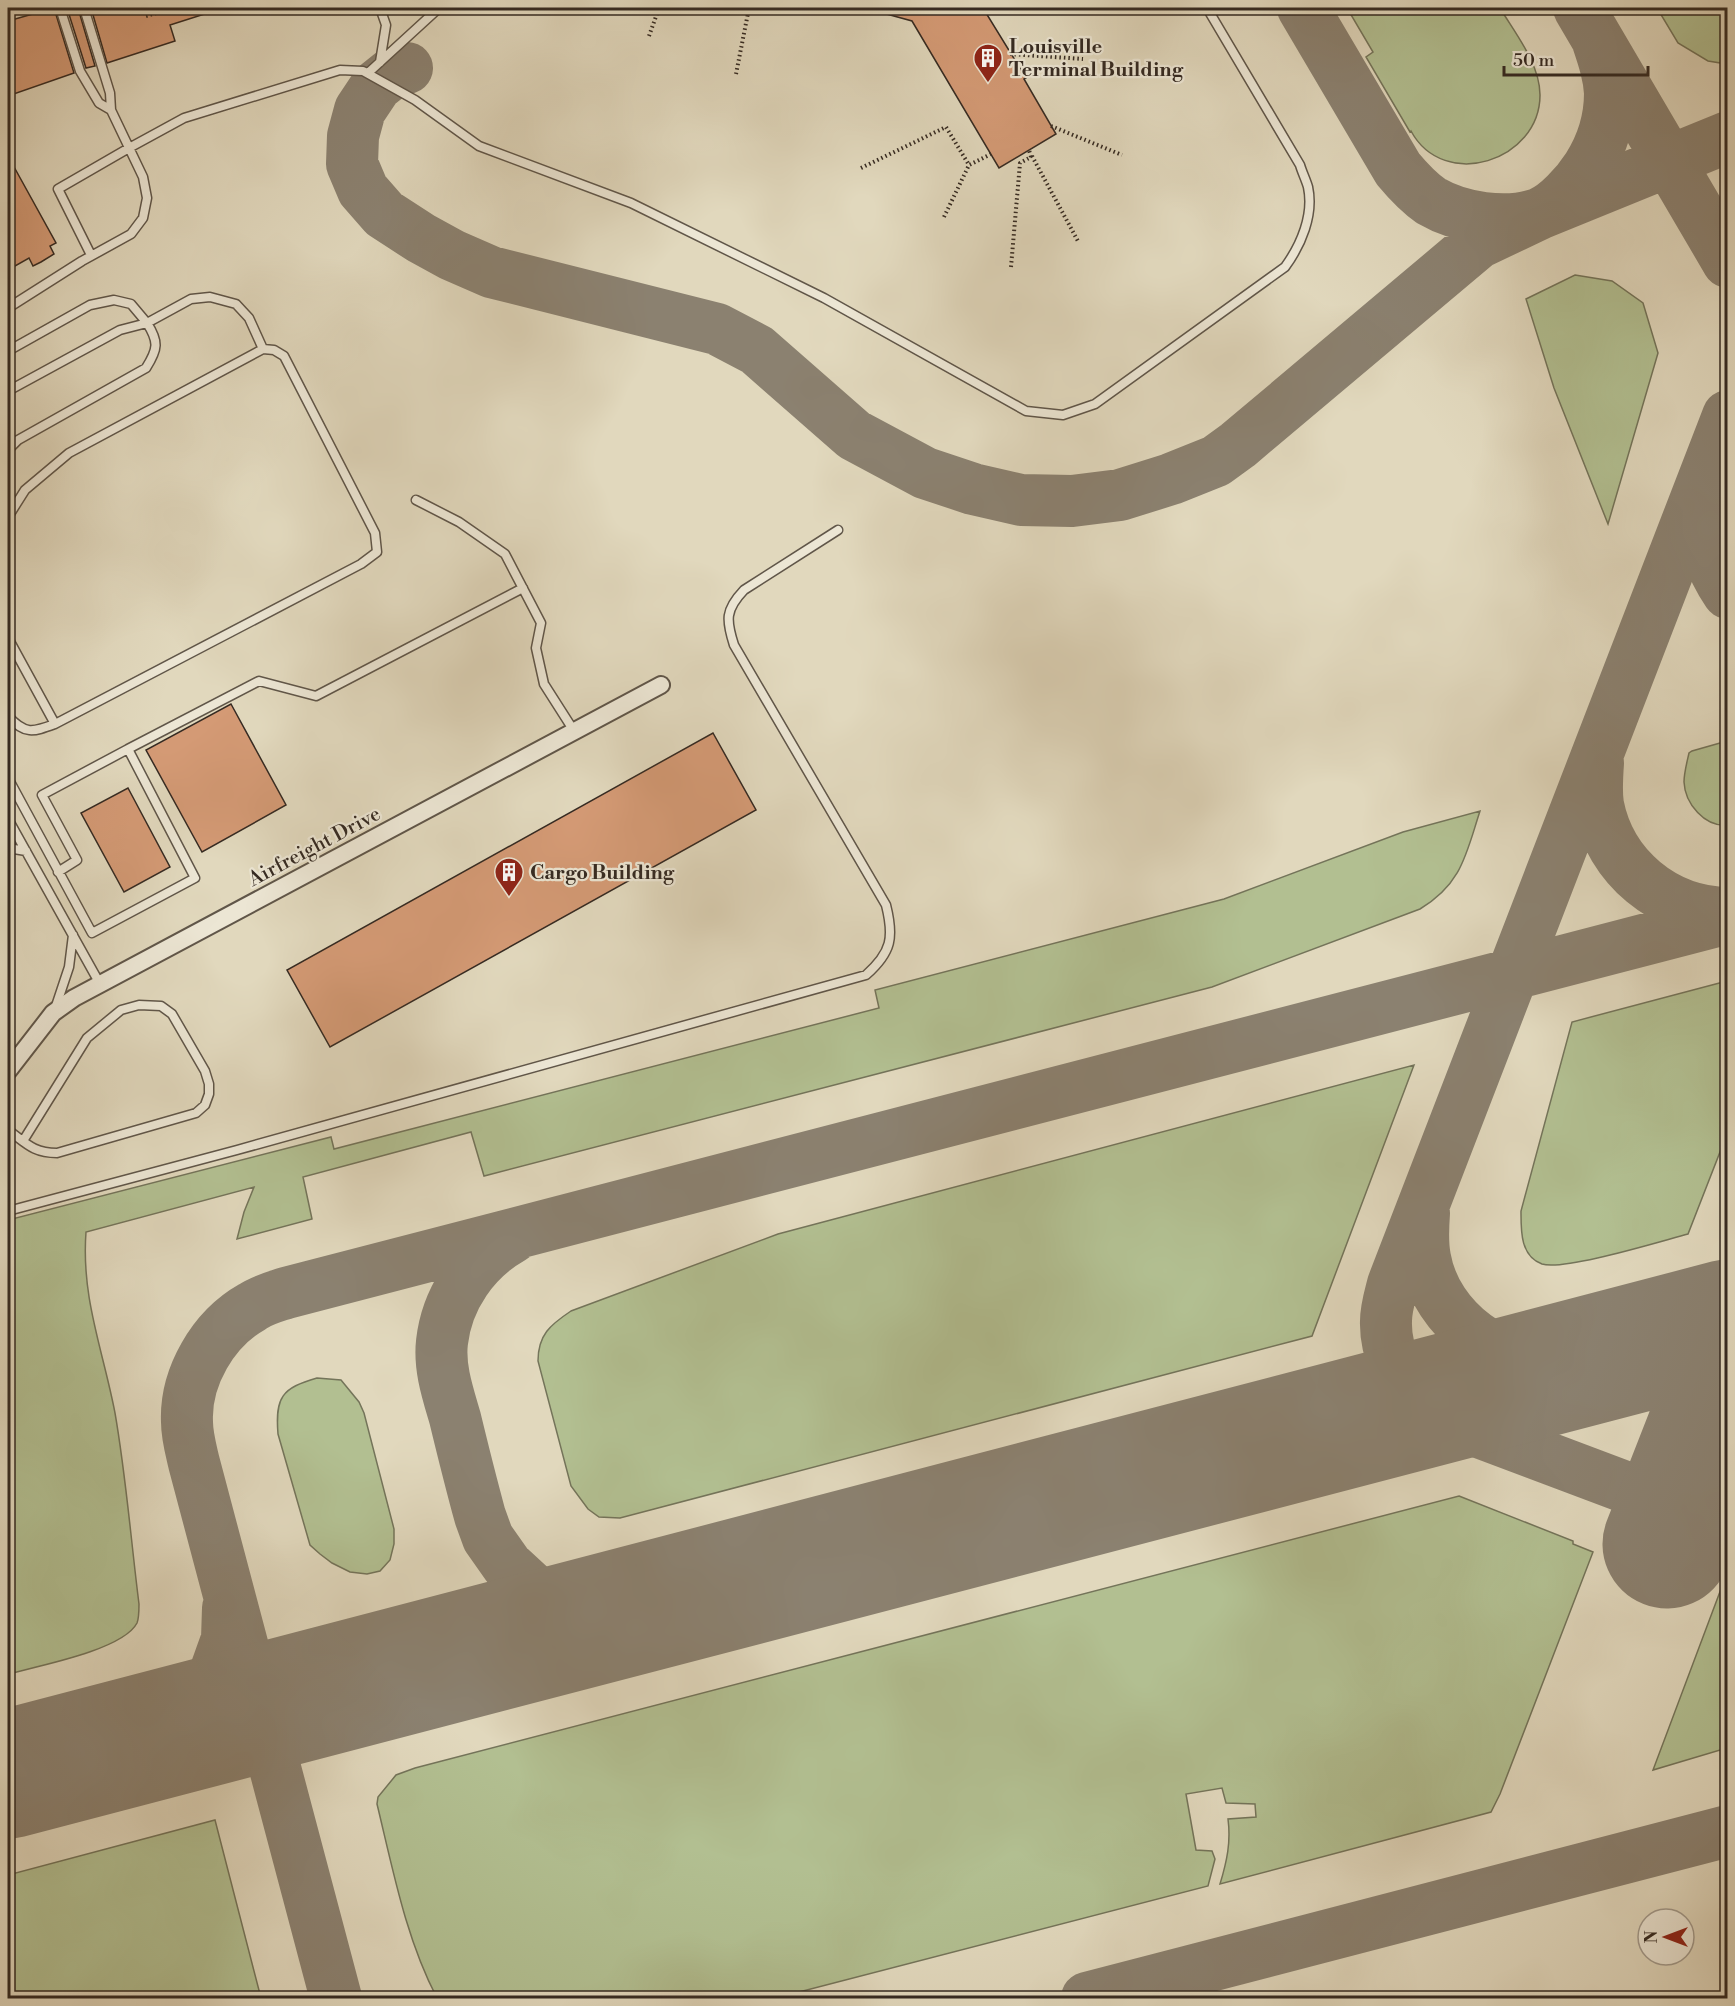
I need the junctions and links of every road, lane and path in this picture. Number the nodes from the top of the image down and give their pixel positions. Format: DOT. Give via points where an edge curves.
graph roads {
  1 [pos="60,8"];
  2 [pos="84,8"];
  3 [pos="154,8"];
  4 [pos="174,8"];
  5 [pos="380,8"];
  6 [pos="440,8"];
  7 [pos="546,8"];
  8 [pos="659,8"];
  9 [pos="749,8"];
  10 [pos="1207,8"];
  11 [pos="145,10"];
  12 [pos="541,13"];
  13 [pos="146,16"];
  14 [pos="649,36"];
  15 [pos="1010,54"];
  16 [pos="1083,59"];
  17 [pos="380,62"];
  18 [pos="368,73"];
  19 [pos="736,74"];
  20 [pos="111,110"];
  21 [pos="1051,126"];
  22 [pos="129,148"];
  23 [pos="991,154"];
  24 [pos="1122,155"];
  25 [pos="969,165"];
  26 [pos="861,168"];
  27 [pos="944,217"];
  28 [pos="1079,243"];
  29 [pos="92,255"];
  30 [pos="1011,267"];
  31 [pos="8,308"];
  32 [pos="147,322"];
  33 [pos="263,349"];
  34 [pos="8,351"];
  35 [pos="8,391"];
  36 [pos="8,450"];
  37 [pos="416,500"];
  38 [pos="8,517"];
  39 [pos="838,530"];
  40 [pos="523,588"];
  41 [pos="8,638"];
  42 [pos="661,685"];
  43 [pos="8,716"];
  44 [pos="55,724"];
  45 [pos="574,731"];
  46 [pos="128,749"];
  47 [pos="8,778"];
  48 [pos="8,819"];
  49 [pos="8,848"];
  50 [pos="26,851"];
  51 [pos="58,872"];
  52 [pos="73,934"];
  53 [pos="100,984"];
  54 [pos="53,1013"];
  55 [pos="8,1071"];
  56 [pos="8,1130"];
  57 [pos="23,1141"];
  58 [pos="8,1211"];
  1 -- 20 [label="lane" via="80,71 99,103"];
  2 -- 20 [label="lane" via="110,93"];
  3 -- 11 [label="path"];
  4 -- 13 [label="path"];
  5 -- 17 [label="lane" via="386,25"];
  6 -- 17 [label="lane"];
  7 -- 12 [label="path"];
  8 -- 14 [label="path"];
  9 -- 19 [label="path"];
  10 -- 18 [label="lane" via="1300,165 1308,188 1305,230 1285,267 1095,404 1063,415 1026,411 824,298 631,203 479,146 415,100"];
  15 -- 16 [label="path"];
  17 -- 18 [label="lane"];
  18 -- 22 [label="lane" via="340,70 184,118"];
  20 -- 22 [label="lane"];
  21 -- 24 [label="path"];
  22 -- 29 [label="lane" via="143,177 147,198 143,218 131,234"];
  22 -- 29 [label="lane" via="58,189"];
  23 -- 25 [label="path"];
  25 -- 26 [label="path" via="946,127"];
  25 -- 27 [label="path"];
  28 -- 30 [label="path" via="1029,150 1031,157 1020,163"];
  29 -- 31 [label="lane"];
  32 -- 33 [label="lane" via="191,299 210,297 236,304 249,318"];
  32 -- 34 [label="lane" via="131,304 114,300 90,305"];
  32 -- 35 [label="lane" via="120,330"];
  32 -- 36 [label="lane" via="155,336 156,353 146,368 18,440"];
  33 -- 38 [label="lane" via="69,453 25,490"];
  33 -- 44 [label="lane" via="284,356 375,533 377,552 361,564"];
  37 -- 40 [label="lane" via="459,522 505,554"];
  39 -- 58 [label="lane" via="744,590 732,602 728,616 734,645 886,905 891,926 888,947 866,975"];
  40 -- 45 [label="lane" via="541,622 536,648 544,684"];
  40 -- 46 [label="lane" via="316,696 259,681"];
  41 -- 44 [label="lane"];
  42 -- 45 [label="street, Airfreight Drive"];
  43 -- 44 [label="lane" via="21,729 34,732"];
  45 -- 53 [label="street, Airfreight Drive"];
  46 -- 51 [label="lane" via="42,795 77,860"];
  46 -- 51 [label="lane" via="195,878 92,933"];
  47 -- 51 [label="lane"];
  48 -- 50 [label="lane"];
  49 -- 50 [label="lane"];
  50 -- 52 [label="lane"];
  52 -- 53 [label="lane"];
  52 -- 54 [label="lane" via="69,967"];
  53 -- 54 [label="street, Airfreight Drive"];
  54 -- 55 [label="street, Airfreight Drive"];
  56 -- 57 [label="lane"];
  57 -- 57 [label="lane" via="38,1151 57,1153 196,1113 205,1105 209,1084 172,1014 161,1006 139,1005 121,1010 104,1023 87,1038"];
}
